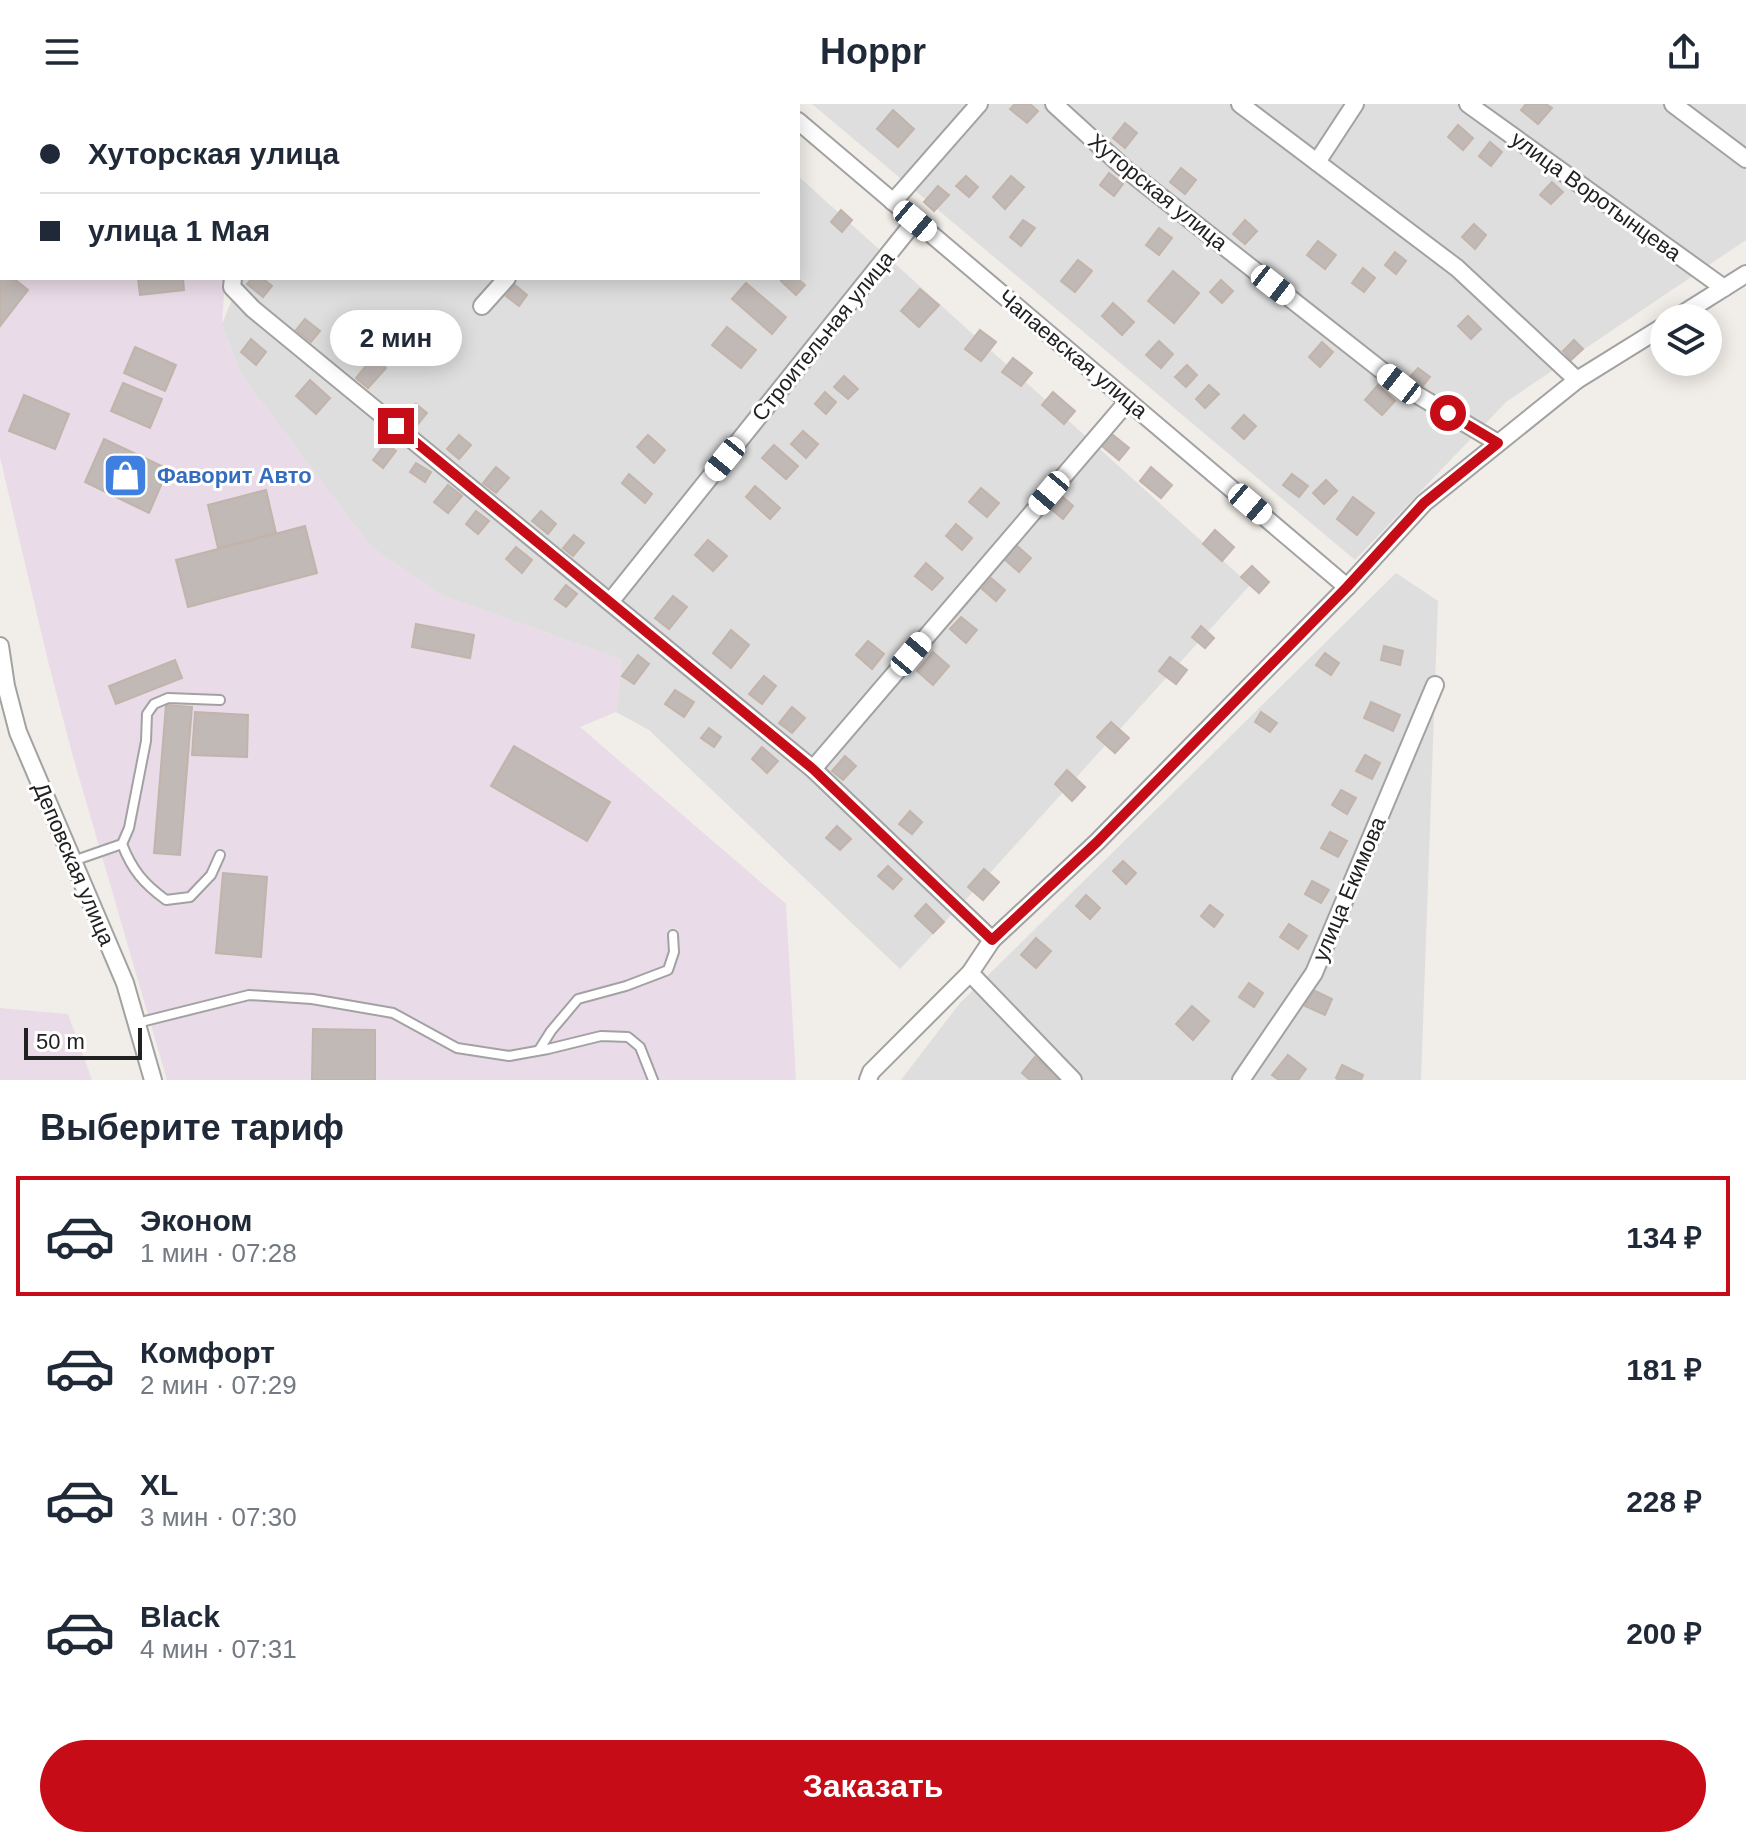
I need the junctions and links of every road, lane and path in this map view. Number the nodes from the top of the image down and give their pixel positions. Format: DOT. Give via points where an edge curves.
graph roads {
  1 [pos="979,104"];
  2 [pos="1054,104"];
  3 [pos="1240,104"];
  4 [pos="1355,104"];
  5 [pos="1468,104"];
  6 [pos="1673,104"];
  7 [pos="800,123"];
  8 [pos="1746,159"];
  9 [pos="1317,162"];
  10 [pos="893,202"];
  11 [pos="915,221"];
  12 [pos="1746,274"];
  13 [pos="233,280"];
  14 [pos="505,280"];
  15 [pos="1724,288"];
  16 [pos="1698,304"];
  17 [pos="482,306"];
  18 [pos="1650,335"];
  19 [pos="1577,380"];
  20 [pos="1128,401"];
  21 [pos="1498,443"];
  22 [pos="1347,587"];
  23 [pos="610,602"];
  24 [pos="0,646"];
  25 [pos="1435,685"];
  26 [pos="220,700"];
  27 [pos="813,769"];
  28 [pos="122,844"];
  29 [pos="220,855"];
  30 [pos="73,861"];
  31 [pos="673,935"];
  32 [pos="992,940"];
  33 [pos="970,973"];
  34 [pos="136,1024"];
  35 [pos="539,1050"];
  36 [pos="153,1080"];
  37 [pos="653,1080"];
  38 [pos="868,1080"];
  39 [pos="1073,1080"];
  40 [pos="1241,1080"];
  1 -- 10 [label="street"];
  2 -- 21 [label="street, Хуторская улица" via="1123,167 1399,384"];
  3 -- 9 [label="street"];
  4 -- 9 [label="street"];
  5 -- 15 [label="street, улица Воротынцева"];
  6 -- 8 [label="street"];
  7 -- 10 [label="street, Чапаевская улица"];
  9 -- 19 [label="street" via="1457,268"];
  10 -- 11 [label="street, Чапаевская улица"];
  11 -- 20 [label="street, Чапаевская улица"];
  11 -- 23 [label="street, Строительная улица"];
  12 -- 15 [label="street"];
  13 -- 23 [label="street" via="232,287 253,309"];
  14 -- 17 [label="street"];
  15 -- 16 [label="street"];
  18 -- 19 [label="street"];
  19 -- 21 [label="street"];
  20 -- 22 [label="street, Чапаевская улица"];
  20 -- 27 [label="street"];
  21 -- 22 [label="street" via="1424,503"];
  22 -- 32 [label="street" via="1097,842"];
  23 -- 27 [label="street"];
  24 -- 30 [label="street, Деповская улица" via="18,732"];
  25 -- 40 [label="street, улица Екимова" via="1314,973"];
  26 -- 28 [label="lane" via="168,698 147,714 146,741"];
  27 -- 32 [label="street"];
  28 -- 29 [label="lane" via="147,886 166,900 190,897 211,875"];
  28 -- 30 [label="lane"];
  30 -- 34 [label="street, Деповская улица" via="125,983"];
  31 -- 35 [label="lane" via="668,970 578,999"];
  32 -- 33 [label="street"];
  33 -- 38 [label="street"];
  33 -- 39 [label="street"];
  34 -- 35 [label="lane" via="249,995 312,999 393,1013 457,1048 509,1056"];
  34 -- 36 [label="street, Деповская улица"];
  35 -- 37 [label="lane" via="601,1036 628,1037 640,1047"];
}
